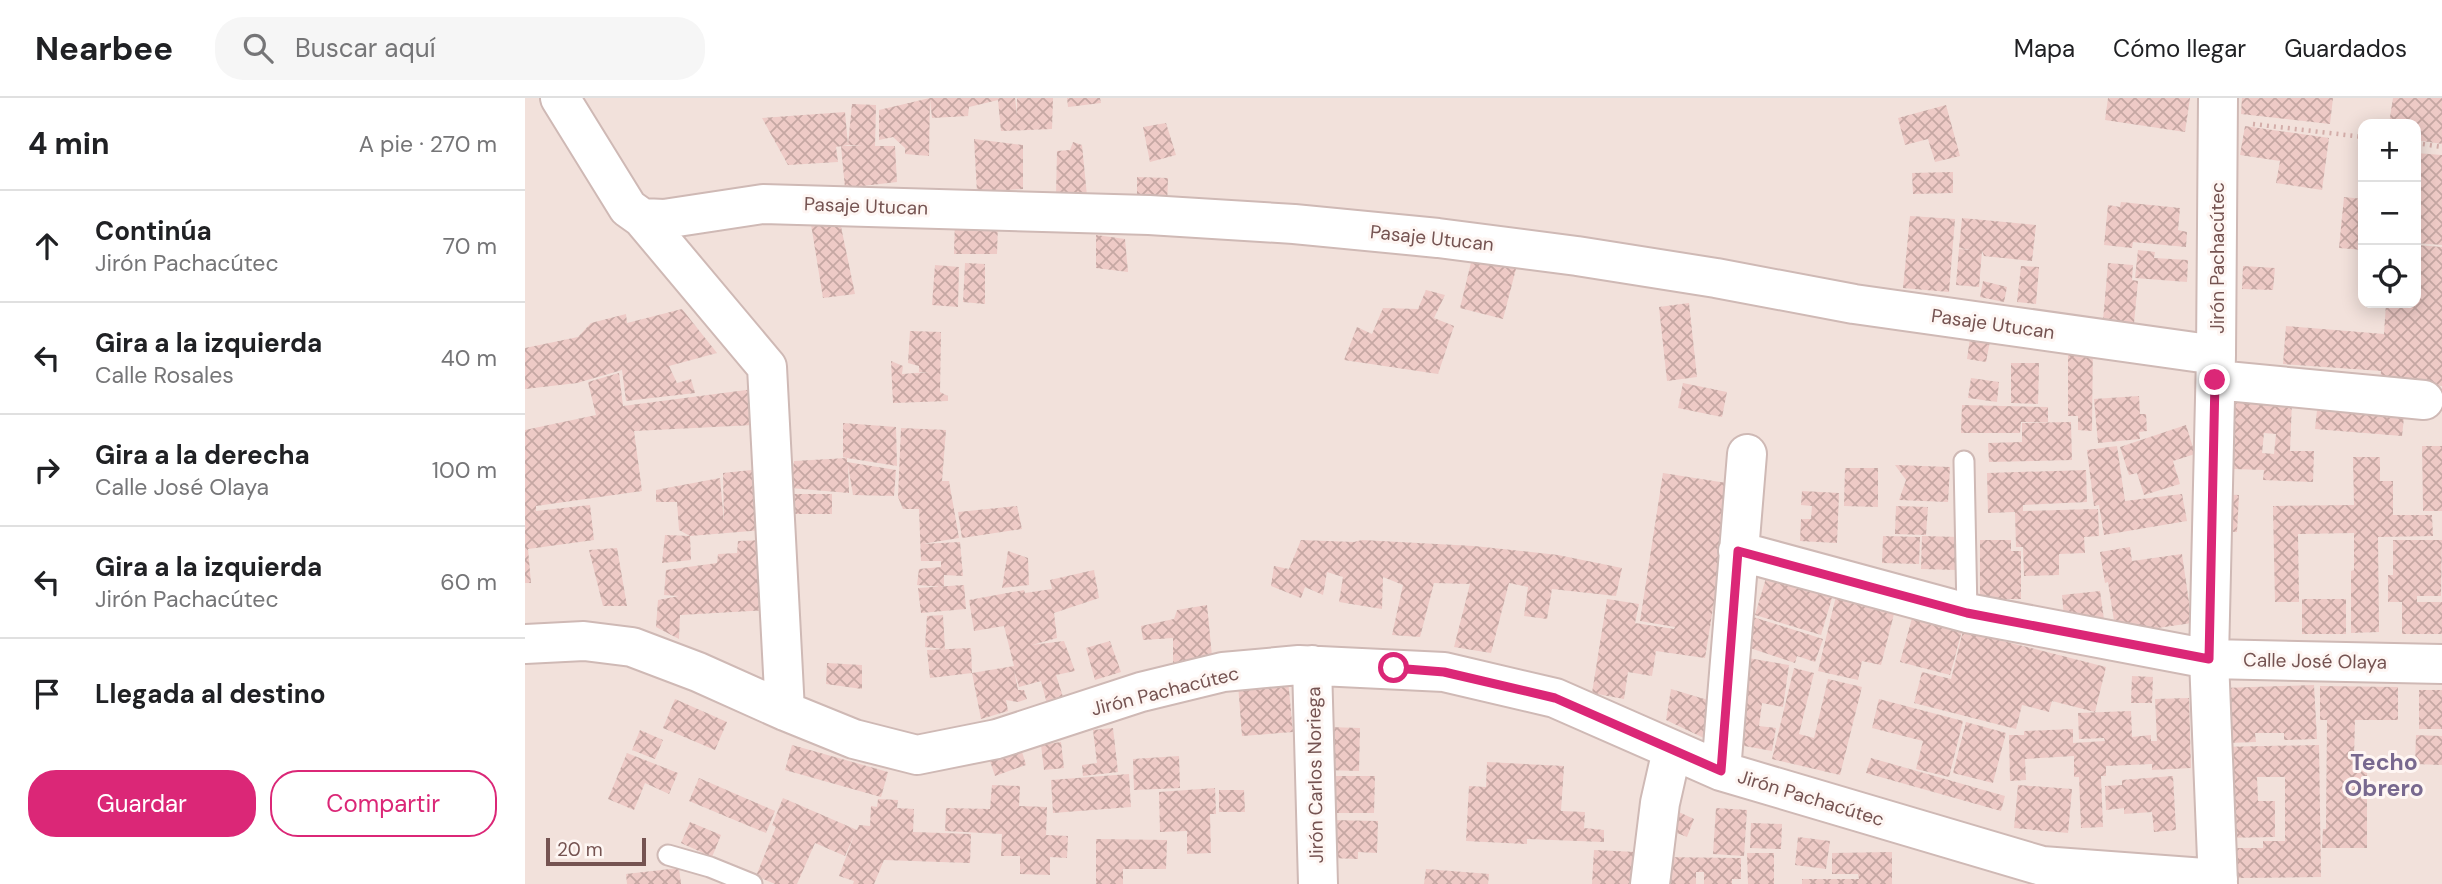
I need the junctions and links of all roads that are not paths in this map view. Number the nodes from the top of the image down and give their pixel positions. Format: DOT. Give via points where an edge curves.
graph roads {
  1 [pos="560,98"];
  2 [pos="2218,109"];
  3 [pos="642,218"];
  4 [pos="2216,367"];
  5 [pos="2424,400"];
  6 [pos="1747,454"];
  7 [pos="1964,461"];
  8 [pos="1738,551"];
  9 [pos="1967,613"];
  10 [pos="525,644"];
  11 [pos="2209,659"];
  12 [pos="2442,664"];
  13 [pos="1312,665"];
  14 [pos="785,711"];
  15 [pos="1672,750"];
  16 [pos="1721,771"];
  17 [pos="668,855"];
  18 [pos="2218,882"];
  19 [pos="752,884"];
  20 [pos="1318,884"];
  21 [pos="1650,884"];
  1 -- 3 [label="street" via="628,208"];
  2 -- 4 [label="street, Jirón Pachacútec"];
  3 -- 4 [label="street, Pasaje Utucan" via="664,219 763,204 1149,215 1294,224 1577,256"];
  3 -- 14 [label="street" via="767,367"];
  4 -- 5 [label="street, Pasaje Utucan"];
  4 -- 11 [label="street, Jirón Pachacútec"];
  6 -- 8 [label="street"];
  7 -- 9 [label="lane"];
  8 -- 9 [label="street, Calle José Olaya"];
  8 -- 16 [label="street"];
  9 -- 11 [label="street, Calle José Olaya"];
  10 -- 14 [label="street, Jirón Pachacútec" via="584,641 632,647"];
  11 -- 12 [label="street, Calle José Olaya"];
  11 -- 18 [label="street, Jirón Pachacútec"];
  13 -- 14 [label="street, Jirón Pachacútec" via="1223,672 1142,692 997,739 917,755 854,739"];
  13 -- 15 [label="street, Jirón Pachacútec" via="1444,672 1508,686 1555,698"];
  13 -- 20 [label="street, Jirón Carlos Noriega"];
  15 -- 16 [label="street, Jirón Pachacútec"];
  15 -- 21 [label="street"];
  16 -- 18 [label="street, Jirón Pachacútec" via="2042,866"];
  17 -- 19 [label="lane"];
}
